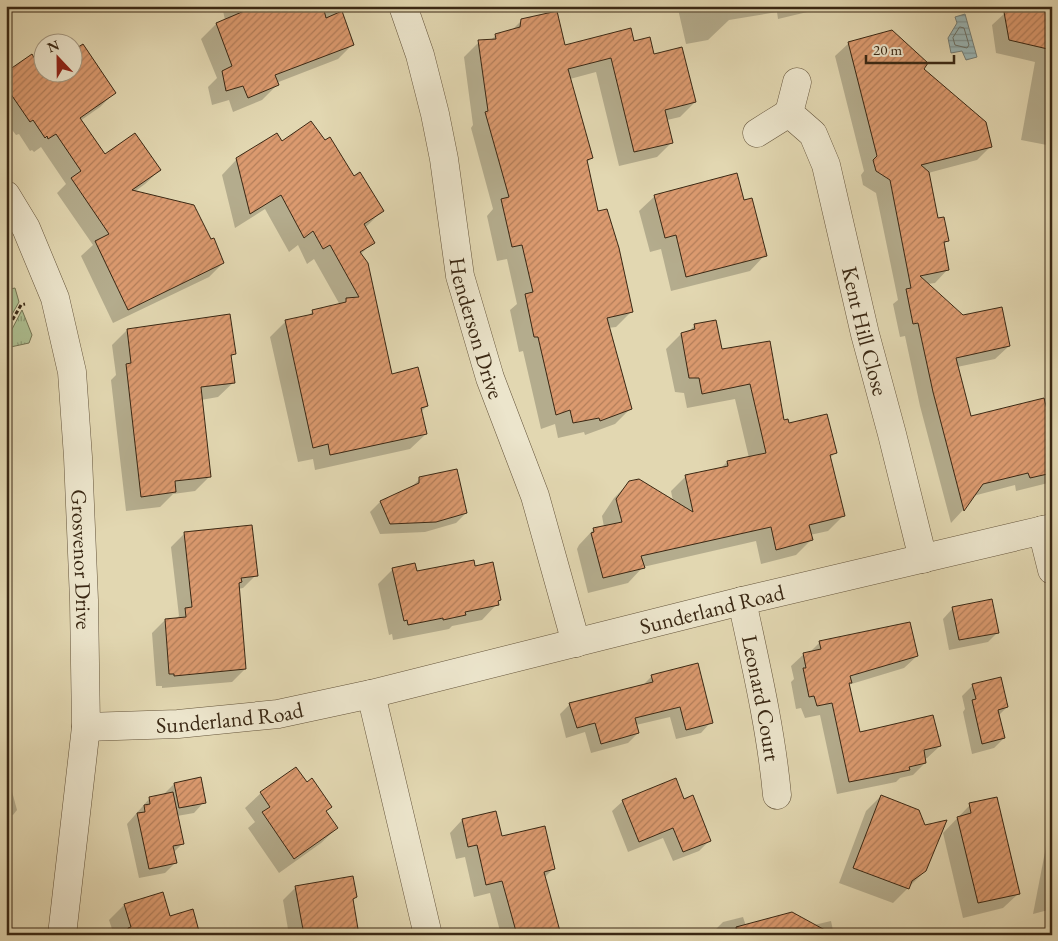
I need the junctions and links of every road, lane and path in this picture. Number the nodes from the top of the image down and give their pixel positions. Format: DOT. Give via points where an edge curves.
graph roads {
  1 [pos="403,6"];
  2 [pos="797,82"];
  3 [pos="790,113"];
  4 [pos="757,133"];
  5 [pos="6,195"];
  6 [pos="25,304"];
  7 [pos="6,331"];
  8 [pos="1047,529"];
  9 [pos="923,559"];
  10 [pos="1052,570"];
  11 [pos="742,601"];
  12 [pos="576,643"];
  13 [pos="371,694"];
  14 [pos="86,727"];
  15 [pos="776,795"];
  16 [pos="62,935"];
  17 [pos="428,935"];
  1 -- 12 [label="street, Henderson Drive" via="435,114 460,276 490,378 534,496"];
  2 -- 3 [label="street"];
  3 -- 4 [label="street"];
  3 -- 9 [label="street, Kent Hill Close" via="813,134 826,165 865,334"];
  5 -- 14 [label="street, Grosvenor Drive" via="26,228 55,298 72,372 84,600"];
  6 -- 7 [label="path" via="21,305"];
  8 -- 9 [label="street, Sunderland Road"];
  8 -- 10 [label="street"];
  9 -- 11 [label="street, Sunderland Road"];
  11 -- 12 [label="street, Sunderland Road"];
  11 -- 15 [label="street, Leonard Court" via="766,713"];
  12 -- 13 [label="street, Sunderland Road"];
  13 -- 14 [label="street, Sunderland Road" via="278,714 178,724"];
  13 -- 17 [label="street"];
  14 -- 16 [label="street, Grosvenor Drive"];
}
